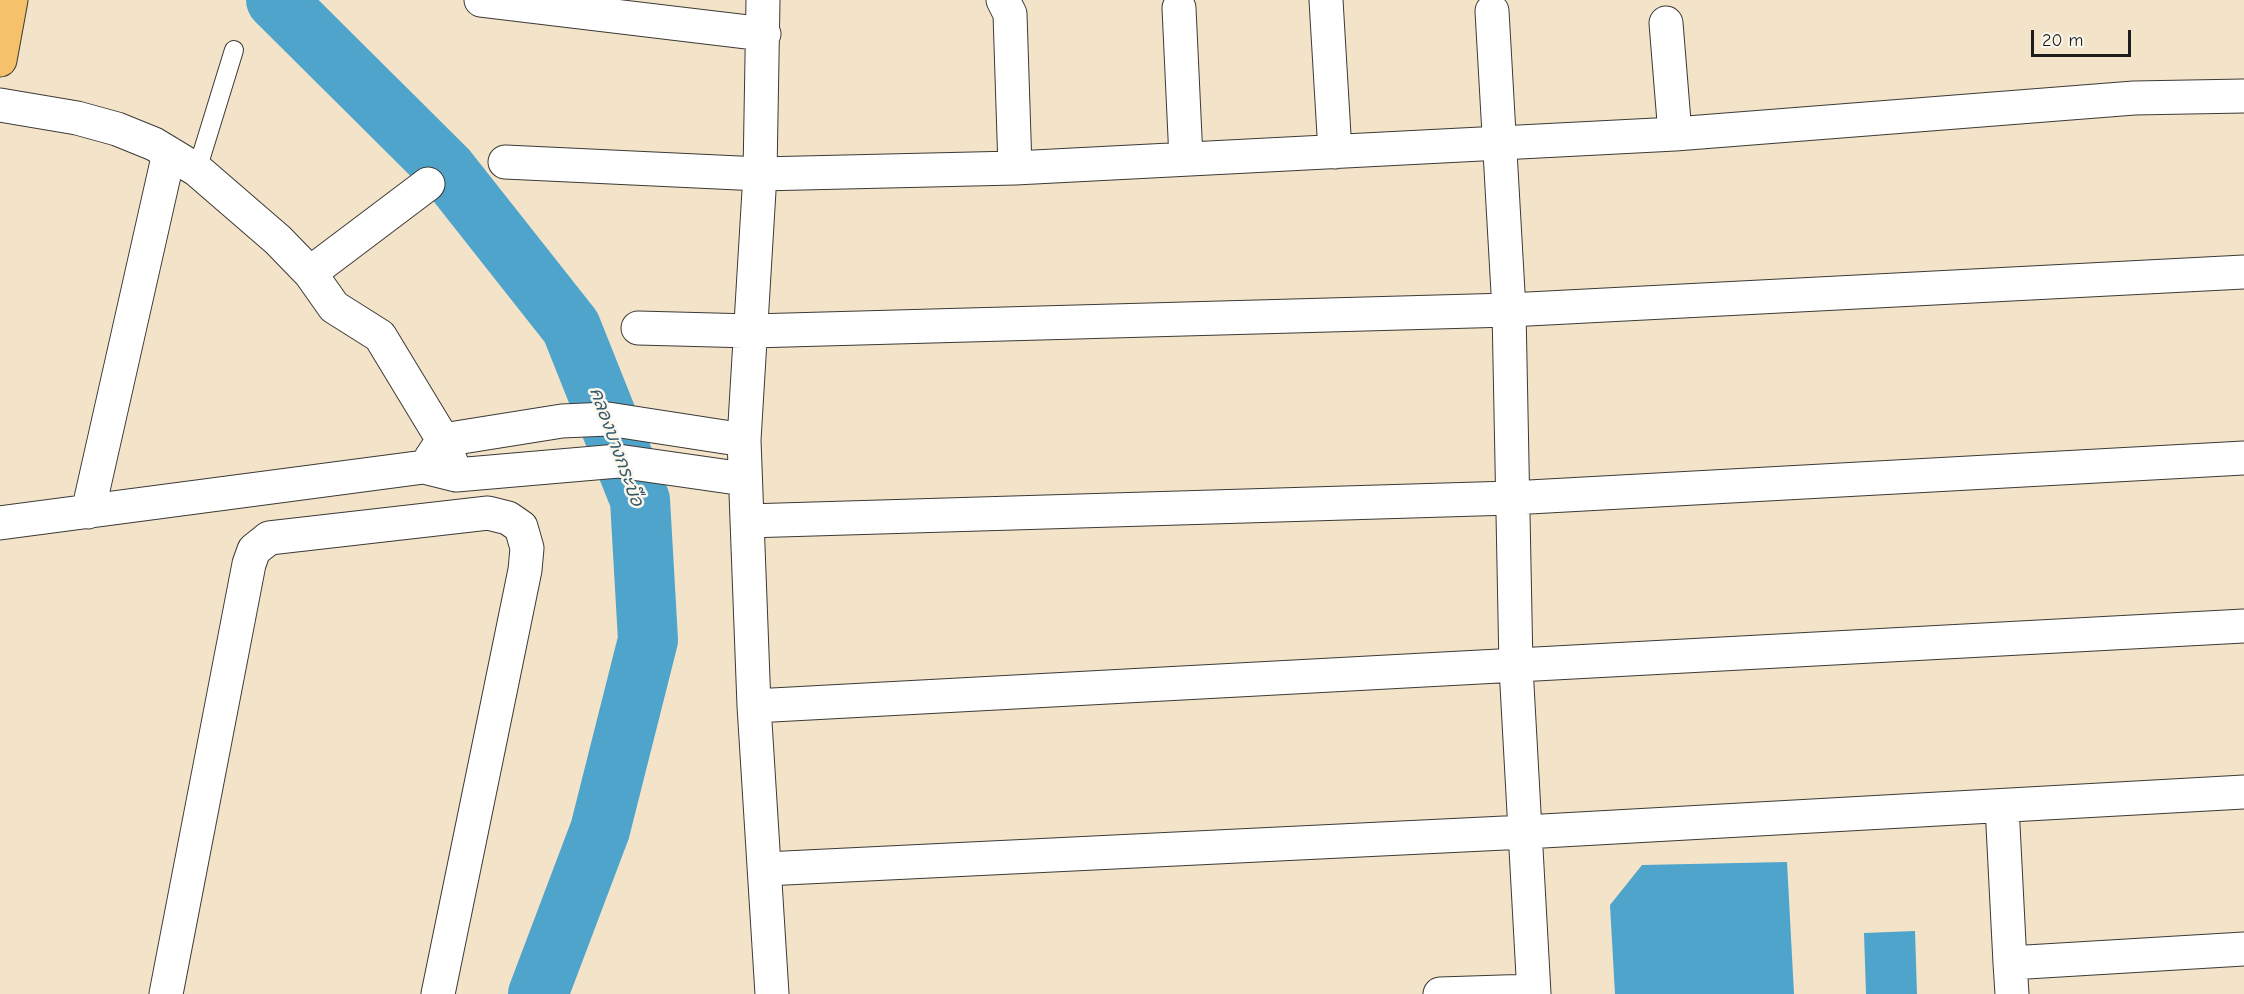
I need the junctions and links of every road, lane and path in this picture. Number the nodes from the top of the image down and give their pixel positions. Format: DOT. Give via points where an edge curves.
graph roads {
  1 [pos="11,0"];
  2 [pos="481,0"];
  3 [pos="763,0"];
  4 [pos="1003,0"];
  5 [pos="1326,0"];
  6 [pos="1179,8"];
  7 [pos="1492,11"];
  8 [pos="1666,23"];
  9 [pos="764,34"];
  10 [pos="234,50"];
  11 [pos="0,60"];
  12 [pos="2244,96"];
  13 [pos="0,105"];
  14 [pos="1675,134"];
  15 [pos="1500,143"];
  16 [pos="1335,152"];
  17 [pos="169,153"];
  18 [pos="1186,159"];
  19 [pos="505,162"];
  20 [pos="1015,168"];
  21 [pos="197,170"];
  22 [pos="760,174"];
  23 [pos="428,184"];
  24 [pos="2244,272"];
  25 [pos="310,273"];
  26 [pos="1509,310"];
  27 [pos="638,328"];
  28 [pos="752,331"];
  29 [pos="443,440"];
  30 [pos="744,440"];
  31 [pos="2244,458"];
  32 [pos="424,467"];
  33 [pos="456,475"];
  34 [pos="744,478"];
  35 [pos="1511,498"];
  36 [pos="88,512"];
  37 [pos="747,521"];
  38 [pos="0,523"];
  39 [pos="2244,626"];
  40 [pos="1516,667"];
  41 [pos="754,706"];
  42 [pos="2244,792"];
  43 [pos="2002,806"];
  44 [pos="1525,832"];
  45 [pos="765,869"];
  46 [pos="2244,949"];
  47 [pos="2011,978"];
  48 [pos="1534,992"];
  49 [pos="166,994"];
  50 [pos="438,994"];
  51 [pos="772,994"];
  52 [pos="1440,994"];
  1 -- 11 [label="main road"];
  2 -- 9 [label="street"];
  3 -- 9 [label="street"];
  4 -- 20 [label="street" via="1010,14"];
  5 -- 16 [label="street"];
  6 -- 18 [label="street"];
  7 -- 15 [label="street"];
  8 -- 14 [label="street"];
  9 -- 22 [label="street"];
  10 -- 21 [label="lane"];
  12 -- 14 [label="street" via="2134,98"];
  13 -- 17 [label="street" via="117,129"];
  14 -- 15 [label="street"];
  15 -- 16 [label="street"];
  15 -- 26 [label="street"];
  16 -- 18 [label="street"];
  17 -- 21 [label="street"];
  17 -- 36 [label="street"];
  18 -- 20 [label="street"];
  19 -- 22 [label="street"];
  20 -- 22 [label="street"];
  21 -- 25 [label="street" via="279,240"];
  22 -- 28 [label="street"];
  23 -- 25 [label="street"];
  24 -- 26 [label="street"];
  25 -- 29 [label="street" via="334,307 380,336"];
  26 -- 28 [label="street"];
  26 -- 35 [label="street"];
  27 -- 28 [label="street"];
  28 -- 30 [label="street"];
  29 -- 30 [label="street" via="562,421 608,419"];
  29 -- 32 [label="street"];
  29 -- 33 [label="street"];
  30 -- 34 [label="street"];
  31 -- 35 [label="street"];
  32 -- 33 [label="street"];
  32 -- 36 [label="street"];
  33 -- 34 [label="street" via="618,461"];
  34 -- 37 [label="street"];
  35 -- 37 [label="street"];
  35 -- 40 [label="street"];
  36 -- 38 [label="street"];
  37 -- 41 [label="street"];
  39 -- 40 [label="street"];
  40 -- 41 [label="street"];
  40 -- 44 [label="street"];
  41 -- 45 [label="street"];
  42 -- 43 [label="street"];
  43 -- 44 [label="street"];
  43 -- 47 [label="street"];
  44 -- 45 [label="street"];
  44 -- 48 [label="street"];
  45 -- 51 [label="street"];
  46 -- 47 [label="street"];
  48 -- 52 [label="street"];
  49 -- 50 [label="street" via="254,549 269,538 488,513 508,518 521,527 526,559"];
}
